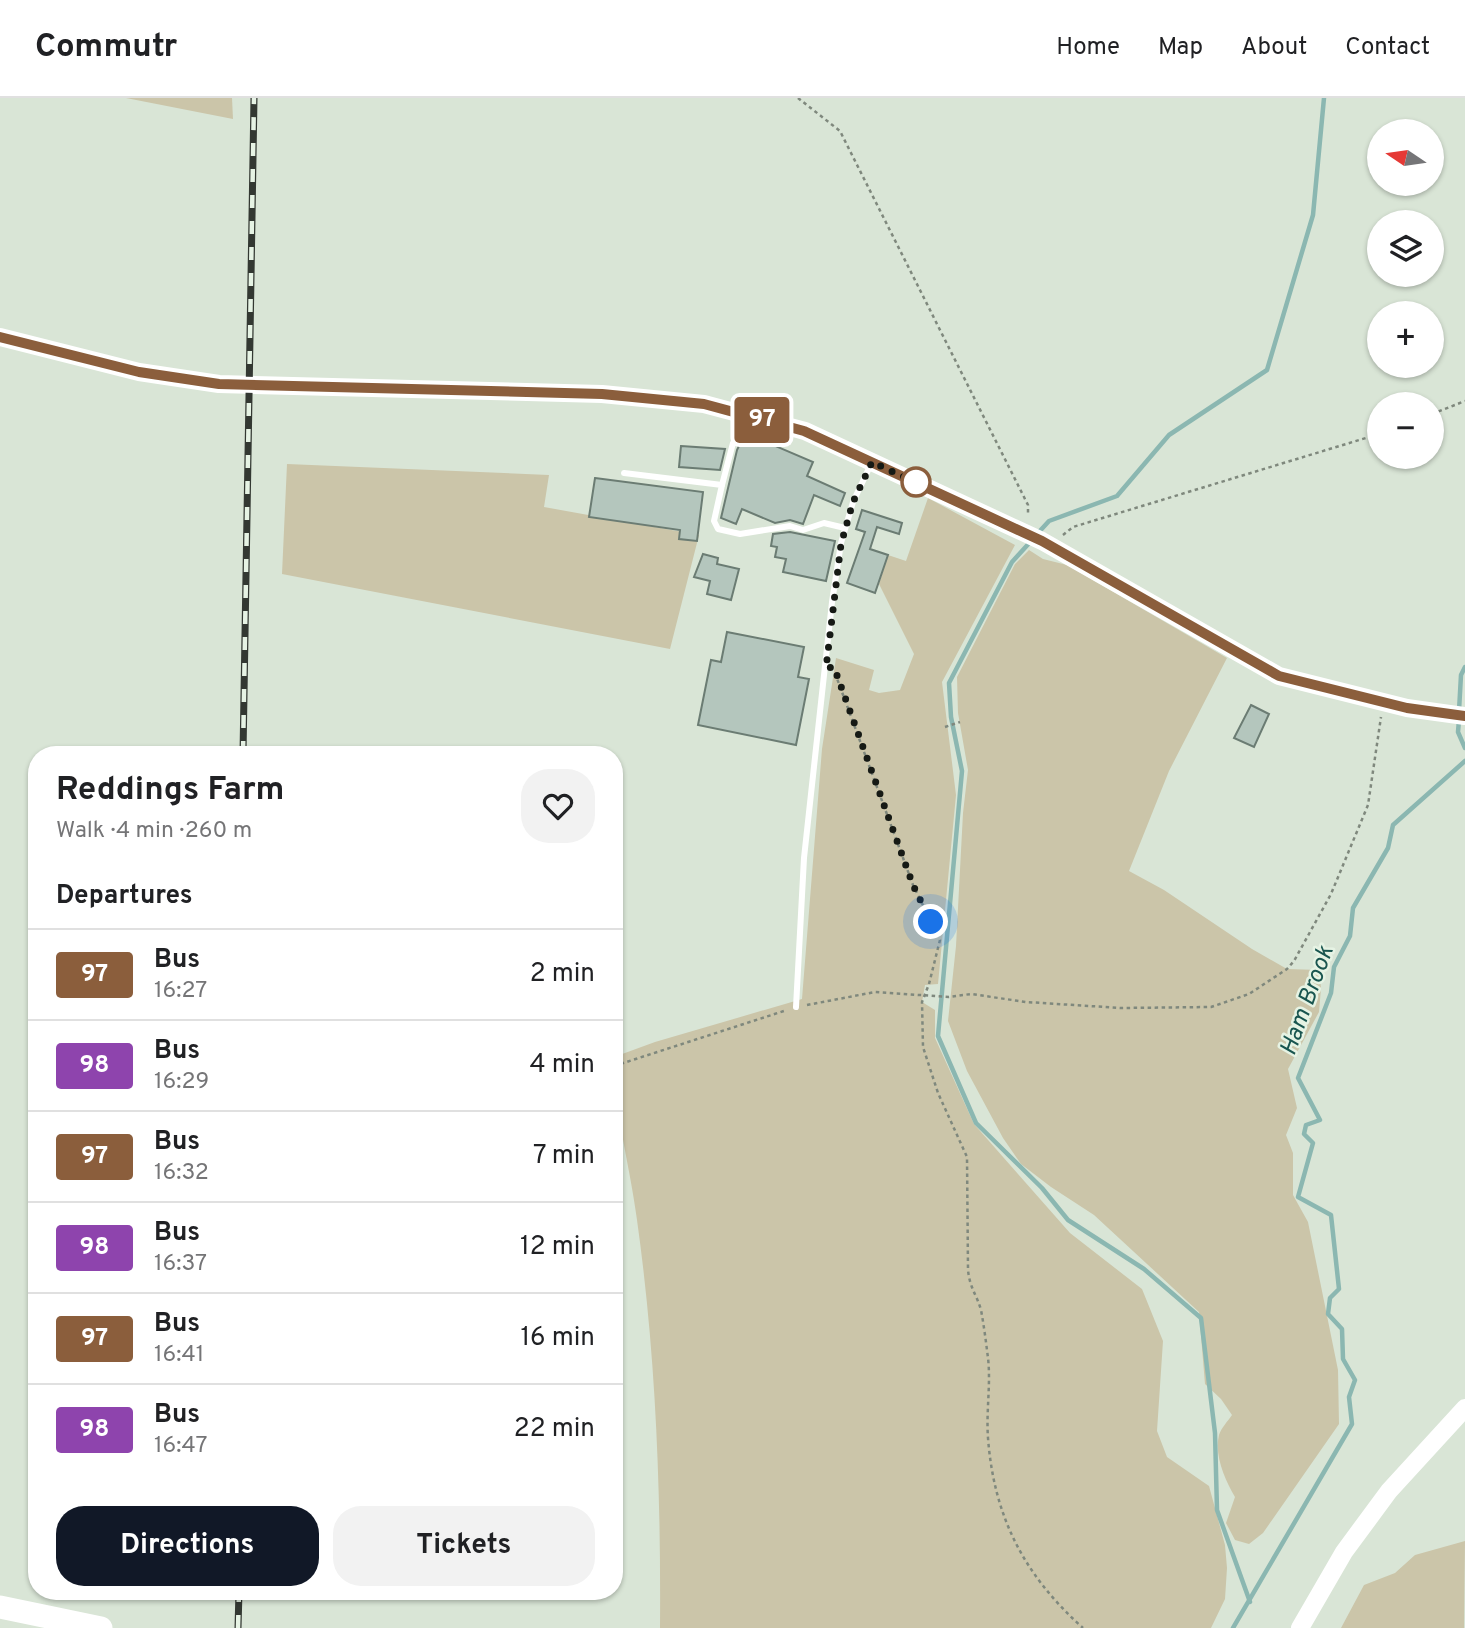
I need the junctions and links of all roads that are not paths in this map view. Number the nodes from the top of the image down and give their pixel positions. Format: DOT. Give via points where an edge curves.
graph roads {
  1 [pos="0,337"];
  2 [pos="733,443"];
  3 [pos="872,462"];
  4 [pos="624,473"];
  5 [pos="722,485"];
  6 [pos="845,528"];
  7 [pos="1465,716"];
  8 [pos="796,1007"];
  9 [pos="1465,1408"];
  10 [pos="0,1607"];
  11 [pos="100,1628"];
  12 [pos="1300,1628"];
  1 -- 3 [label="street" via="139,372 219,384 602,394 704,404 804,431"];
  2 -- 5 [label="lane"];
  3 -- 6 [label="lane"];
  3 -- 7 [label="street" via="1050,545 1279,676 1407,708"];
  4 -- 5 [label="lane"];
  5 -- 6 [label="lane" via="715,521 718,530 740,534 790,526 803,530 824,523"];
  6 -- 8 [label="lane" via="804,858"];
  9 -- 12 [label="street" via="1389,1491 1344,1552"];
  10 -- 11 [label="highway"];
}
